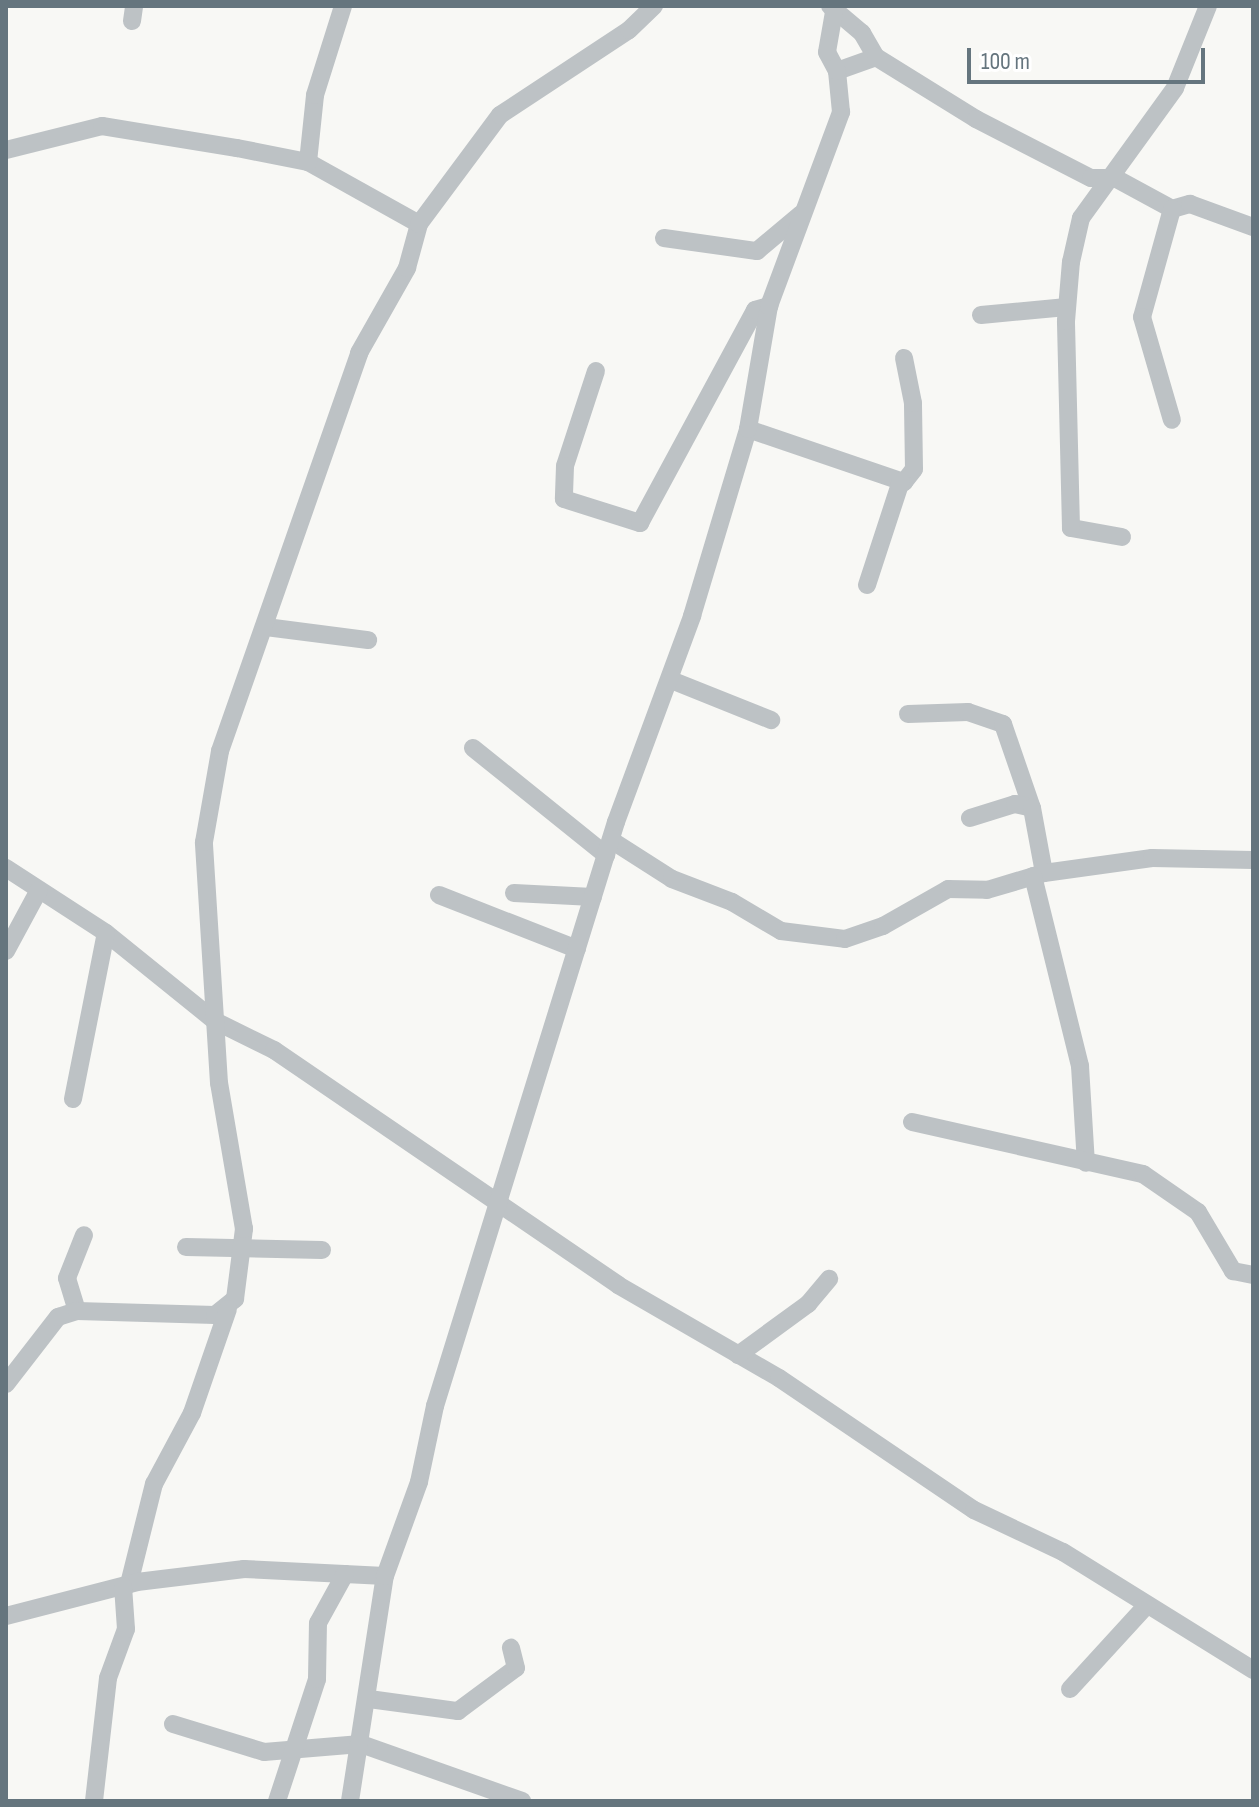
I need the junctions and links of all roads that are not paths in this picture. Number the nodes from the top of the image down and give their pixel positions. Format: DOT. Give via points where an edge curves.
graph roads {
  1 [pos="343,6"];
  2 [pos="654,6"];
  3 [pos="1208,6"];
  4 [pos="833,7"];
  5 [pos="876,57"];
  6 [pos="837,71"];
  7 [pos="6,150"];
  8 [pos="308,162"];
  9 [pos="1115,178"];
  10 [pos="806,209"];
  11 [pos="1172,209"];
  12 [pos="419,224"];
  13 [pos="1253,227"];
  14 [pos="664,238"];
  15 [pos="769,306"];
  16 [pos="1067,307"];
  17 [pos="981,315"];
  18 [pos="904,358"];
  19 [pos="596,371"];
  20 [pos="1172,420"];
  21 [pos="748,429"];
  22 [pos="901,481"];
  23 [pos="1122,537"];
  24 [pos="867,585"];
  25 [pos="266,627"];
  26 [pos="368,640"];
  27 [pos="671,680"];
  28 [pos="908,714"];
  29 [pos="771,720"];
  30 [pos="473,748"];
  31 [pos="1032,808"];
  32 [pos="970,818"];
  33 [pos="608,847"];
  34 [pos="1253,860"];
  35 [pos="6,868"];
  36 [pos="1039,875"];
  37 [pos="39,890"];
  38 [pos="514,893"];
  39 [pos="439,895"];
  40 [pos="593,897"];
  41 [pos="106,933"];
  42 [pos="577,949"];
  43 [pos="6,951"];
  44 [pos="215,1021"];
  45 [pos="73,1099"];
  46 [pos="912,1122"];
  47 [pos="1086,1163"];
  48 [pos="503,1201"];
  49 [pos="84,1235"];
  50 [pos="186,1247"];
  51 [pos="322,1250"];
  52 [pos="243,1251"];
  53 [pos="1253,1275"];
  54 [pos="829,1279"];
  55 [pos="228,1309"];
  56 [pos="77,1311"];
  57 [pos="738,1355"];
  58 [pos="6,1384"];
  59 [pos="345,1574"];
  60 [pos="385,1576"];
  61 [pos="126,1585"];
  62 [pos="1147,1605"];
  63 [pos="6,1616"];
  64 [pos="511,1648"];
  65 [pos="1253,1670"];
  66 [pos="1070,1689"];
  67 [pos="369,1699"];
  68 [pos="173,1724"];
  69 [pos="361,1744"];
  70 [pos="291,1748"];
  71 [pos="94,1801"];
  72 [pos="277,1801"];
  73 [pos="350,1801"];
  74 [pos="522,1801"];
  1 -- 8 [label="street" via="315,95"];
  2 -- 12 [label="street" via="629,30 500,115"];
  3 -- 9 [label="street" via="1175,88"];
  4 -- 5 [label="street" via="862,33"];
  4 -- 6 [label="street" via="827,52"];
  5 -- 6 [label="street"];
  5 -- 9 [label="street" via="1034,150 1091,178"];
  6 -- 10 [label="street" via="841,112"];
  7 -- 8 [label="street" via="102,126"];
  8 -- 12 [label="street"];
  9 -- 11 [label="street"];
  9 -- 16 [label="street" via="1081,218"];
  10 -- 14 [label="street" via="757,251"];
  10 -- 15 [label="street"];
  11 -- 13 [label="street" via="1190,204"];
  11 -- 20 [label="street" via="1142,317"];
  12 -- 25 [label="street" via="407,268 359,353"];
  15 -- 19 [label="street" via="755,310 640,523 564,499 565,466"];
  15 -- 21 [label="street"];
  16 -- 17 [label="street"];
  16 -- 23 [label="street" via="1071,528"];
  18 -- 22 [label="street" via="913,403 914,469"];
  21 -- 22 [label="street"];
  21 -- 27 [label="street"];
  22 -- 24 [label="street"];
  25 -- 26 [label="street"];
  25 -- 44 [label="street" via="209,790 204,842"];
  27 -- 29 [label="street"];
  27 -- 33 [label="street"];
  28 -- 31 [label="street" via="968,712 1003,724"];
  30 -- 33 [label="street"];
  31 -- 32 [label="street" via="1015,804"];
  31 -- 36 [label="street"];
  33 -- 36 [label="street" via="732,902 781,931 817,938 845,939 883,926 948,889 987,890"];
  33 -- 40 [label="street"];
  34 -- 36 [label="street" via="1152,858"];
  35 -- 37 [label="street"];
  36 -- 47 [label="street" via="1080,1066"];
  37 -- 41 [label="street"];
  37 -- 43 [label="street"];
  38 -- 40 [label="street"];
  39 -- 42 [label="street"];
  40 -- 42 [label="street"];
  41 -- 44 [label="street"];
  41 -- 45 [label="street"];
  42 -- 48 [label="street"];
  44 -- 48 [label="street" via="274,1050"];
  44 -- 52 [label="street"];
  46 -- 47 [label="street"];
  47 -- 53 [label="street" via="1143,1174 1166,1188 1198,1212 1233,1271"];
  48 -- 57 [label="street" via="618,1285"];
  48 -- 60 [label="street" via="471,1287 419,1482"];
  49 -- 56 [label="street" via="67,1278"];
  50 -- 52 [label="street"];
  51 -- 52 [label="street"];
  52 -- 55 [label="street"];
  54 -- 57 [label="street" via="808,1304"];
  55 -- 56 [label="street" via="215,1315"];
  55 -- 61 [label="street" via="192,1413 154,1484"];
  56 -- 58 [label="street" via="58,1317"];
  57 -- 62 [label="street" via="974,1510 1063,1552"];
  59 -- 60 [label="street"];
  59 -- 61 [label="street" via="244,1569"];
  59 -- 70 [label="street" via="318,1623 317,1679"];
  60 -- 67 [label="street"];
  61 -- 63 [label="street"];
  61 -- 71 [label="street" via="126,1629 108,1678"];
  62 -- 65 [label="street"];
  62 -- 66 [label="street"];
  64 -- 67 [label="street" via="516,1668 458,1711"];
  67 -- 69 [label="street"];
  68 -- 70 [label="street" via="264,1752"];
  69 -- 70 [label="street"];
  69 -- 73 [label="street"];
  69 -- 74 [label="street"];
  70 -- 72 [label="street"];
}
